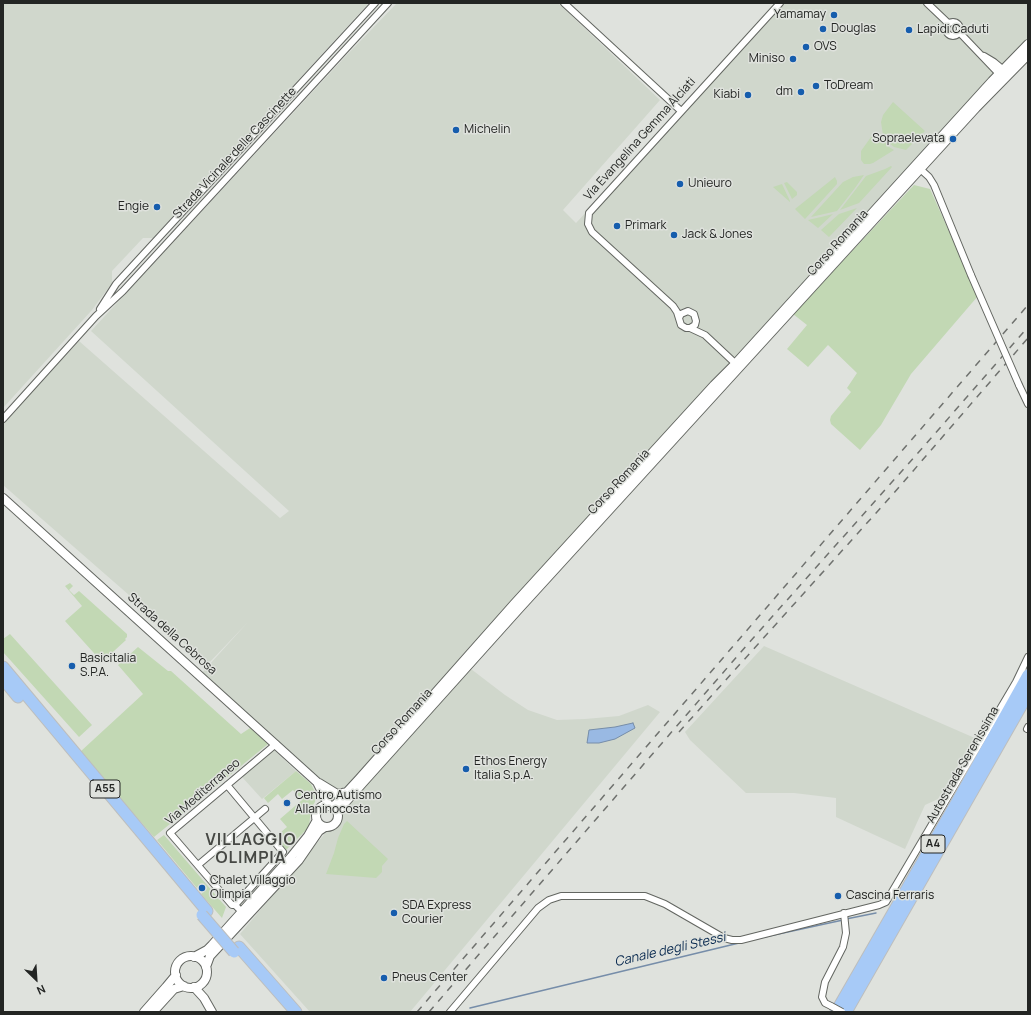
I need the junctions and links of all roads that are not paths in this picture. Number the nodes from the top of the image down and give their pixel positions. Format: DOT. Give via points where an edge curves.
graph roads {
  1 [pos="375,3"];
  2 [pos="388,3"];
  3 [pos="564,3"];
  4 [pos="780,3"];
  5 [pos="927,3"];
  6 [pos="948,23"];
  7 [pos="959,32"];
  8 [pos="1028,44"];
  9 [pos="1028,55"];
  10 [pos="1003,74"];
  11 [pos="681,111"];
  12 [pos="248,141"];
  13 [pos="255,148"];
  14 [pos="918,167"];
  15 [pos="211,181"];
  16 [pos="218,188"];
  17 [pos="672,306"];
  18 [pos="685,311"];
  19 [pos="96,316"];
  20 [pos="679,318"];
  21 [pos="696,321"];
  22 [pos="690,328"];
  23 [pos="705,335"];
  24 [pos="737,366"];
  25 [pos="1028,404"];
  26 [pos="3,419"];
  27 [pos="3,498"];
  28 [pos="1028,657"];
  29 [pos="3,667"];
  30 [pos="1028,675"];
  31 [pos="3,679"];
  32 [pos="1028,694"];
  33 [pos="276,744"];
  34 [pos="317,782"];
  35 [pos="227,785"];
  36 [pos="321,790"];
  37 [pos="348,792"];
  38 [pos="330,806"];
  39 [pos="265,809"];
  40 [pos="319,810"];
  41 [pos="338,813"];
  42 [pos="255,818"];
  43 [pos="317,820"];
  44 [pos="325,827"];
  45 [pos="198,865"];
  46 [pos="235,905"];
  47 [pos="242,912"];
  48 [pos="205,913"];
  49 [pos="844,914"];
  50 [pos="237,950"];
  51 [pos="194,957"];
  52 [pos="206,967"];
  53 [pos="176,975"];
  54 [pos="203,982"];
  55 [pos="184,986"];
  56 [pos="194,987"];
  57 [pos="204,998"];
  58 [pos="834,1009"];
  59 [pos="144,1012"];
  60 [pos="153,1012"];
  61 [pos="212,1012"];
  62 [pos="287,1012"];
  63 [pos="296,1012"];
  64 [pos="450,1012"];
  65 [pos="842,1012"];
  66 [pos="846,1012"];
  1 -- 12 [label="street, Strada Vicinale delle Cascinette"];
  2 -- 13 [label="street, Strada Vicinale delle Cascinette"];
  3 -- 11 [label="street"];
  4 -- 11 [label="street, Via Evangelina Gemma Alciati"];
  5 -- 6 [label="street"];
  6 -- 7 [label="street" via="957,23 960,27"];
  6 -- 7 [label="street" via="948,35 955,36"];
  7 -- 10 [label="street"];
  8 -- 10 [label="main road, Corso Romania"];
  9 -- 10 [label="main road, Corso Romania"];
  10 -- 14 [label="main road, Corso Romania"];
  11 -- 17 [label="street, Via Evangelina Gemma Alciati" via="591,209 588,220 592,232"];
  12 -- 13 [label="street"];
  12 -- 15 [label="street, Strada Vicinale delle Cascinette"];
  13 -- 16 [label="street, Strada Vicinale delle Cascinette"];
  14 -- 24 [label="main road, Corso Romania"];
  14 -- 25 [label="street, bridge" via="934,185"];
  15 -- 16 [label="street"];
  15 -- 19 [label="street, Strada Vicinale delle Cascinette" via="116,284"];
  16 -- 19 [label="street, Strada Vicinale delle Cascinette" via="124,290"];
  17 -- 18 [label="street, Via Evangelina Gemma Alciati"];
  17 -- 20 [label="street, Via Evangelina Gemma Alciati"];
  18 -- 20 [label="street"];
  18 -- 21 [label="street" via="694,314"];
  19 -- 26 [label="street, Strada Vicinale delle Cascinette"];
  20 -- 22 [label="street" via="681,325"];
  21 -- 22 [label="street"];
  21 -- 23 [label="street"];
  22 -- 23 [label="street"];
  23 -- 24 [label="street"];
  24 -- 37 [label="main road, Corso Romania" via="714,385 514,604"];
  24 -- 41 [label="main road, Corso Romania"];
  27 -- 33 [label="main road, Strada della Cebrosa"];
  28 -- 49 [label="street" via="1012,689 886,902"];
  29 -- 48 [label="highway, A55"];
  30 -- 58 [label="highway, Autostrada Serenissima / A4" via="958,800"];
  31 -- 48 [label="highway, A55"];
  32 -- 66 [label="highway, Autostrada Serenissima / A4"];
  33 -- 34 [label="main road, Strada della Cebrosa"];
  33 -- 35 [label="street, Via Mediterraneo"];
  34 -- 36 [label="main road, Strada della Cebrosa"];
  34 -- 37 [label="main road" via="337,794"];
  35 -- 42 [label="street"];
  35 -- 45 [label="street, Via Mediterraneo" via="170,833"];
  36 -- 38 [label="main road, Strada della Cebrosa"];
  36 -- 40 [label="main road"];
  37 -- 38 [label="main road, Corso Romania" via="335,805"];
  38 -- 40 [label="main road"];
  38 -- 41 [label="main road"];
  39 -- 42 [label="street"];
  40 -- 43 [label="main road"];
  41 -- 44 [label="main road" via="336,823"];
  42 -- 45 [label="street"];
  42 -- 46 [label="street" via="283,852"];
  43 -- 44 [label="main road"];
  43 -- 47 [label="main road" via="298,849"];
  44 -- 52 [label="main road" via="319,831 299,860 210,956"];
  45 -- 46 [label="street, Via Mediterraneo" via="232,905"];
  46 -- 47 [label="street, Via Mediterraneo"];
  47 -- 51 [label="main road" via="207,950"];
  48 -- 50 [label="highway, A55, bridge"];
  49 -- 58 [label="street" via="846,933 843,947 825,982 822,997 825,1003"];
  49 -- 64 [label="street" via="741,940 732,940 645,896 561,896 549,900 538,908"];
  50 -- 62 [label="highway, A55"];
  50 -- 63 [label="highway, A55"];
  51 -- 52 [label="main road" via="201,960"];
  51 -- 53 [label="main road" via="181,960 176,967"];
  52 -- 54 [label="main road"];
  53 -- 55 [label="main road"];
  53 -- 59 [label="main road"];
  54 -- 56 [label="main road"];
  54 -- 57 [label="main road"];
  55 -- 56 [label="main road"];
  55 -- 60 [label="main road" via="174,989"];
  56 -- 57 [label="main road"];
  57 -- 61 [label="main road"];
  58 -- 65 [label="street, bridge"];
}
